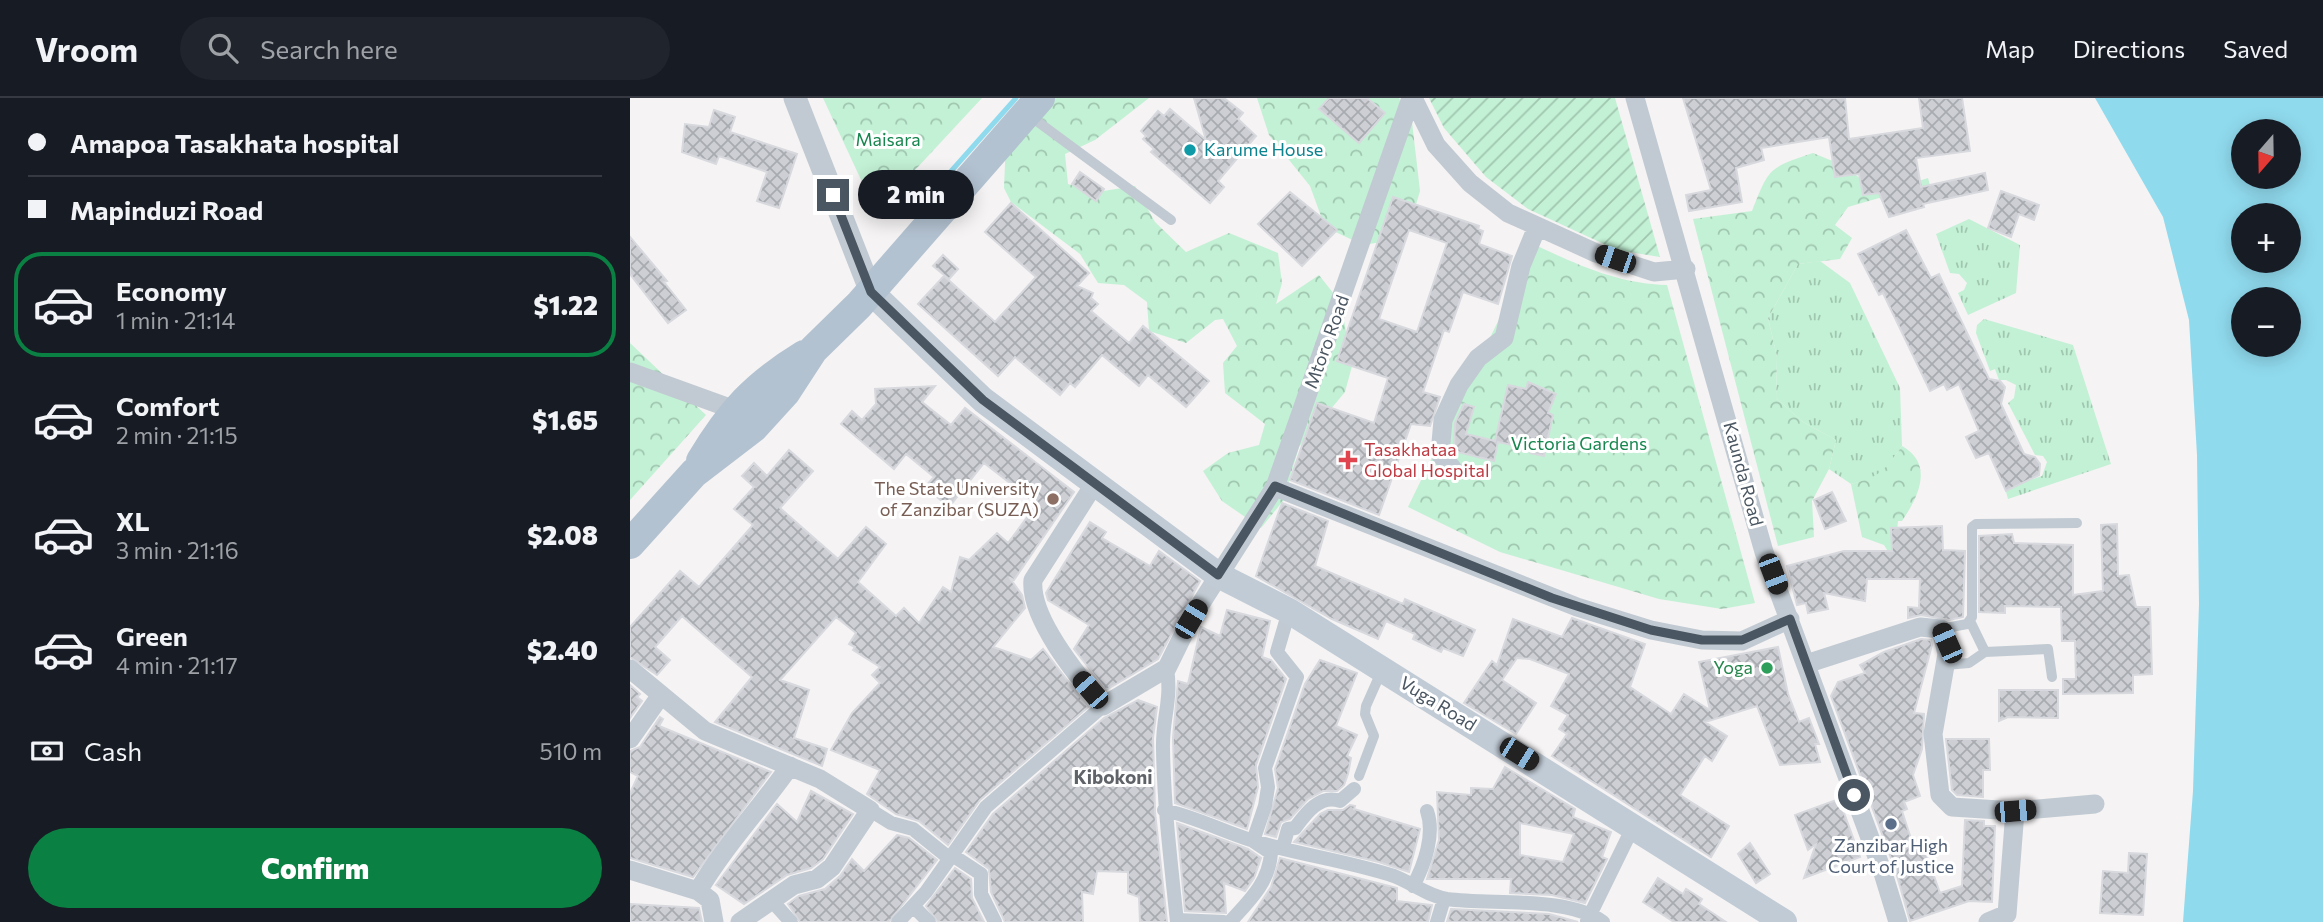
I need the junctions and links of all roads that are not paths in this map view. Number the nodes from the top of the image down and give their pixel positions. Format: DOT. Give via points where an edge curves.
graph roads {
  1 [pos="795,98"];
  2 [pos="1412,98"];
  3 [pos="1635,98"];
  4 [pos="1033,106"];
  5 [pos="1171,220"];
  6 [pos="1537,228"];
  7 [pos="1686,269"];
  8 [pos="877,286"];
  9 [pos="813,350"];
  10 [pos="630,372"];
  11 [pos="735,410"];
  12 [pos="1452,468"];
  13 [pos="694,473"];
  14 [pos="1095,483"];
  15 [pos="1275,486"];
  16 [pos="2077,523"];
  17 [pos="630,544"];
  18 [pos="1218,575"];
  19 [pos="1289,611"];
  20 [pos="1790,619"];
  21 [pos="1970,621"];
  22 [pos="1941,629"];
  23 [pos="1985,652"];
  24 [pos="1806,664"];
  25 [pos="1945,665"];
  26 [pos="1167,668"];
  27 [pos="630,669"];
  28 [pos="1382,669"];
  29 [pos="2052,677"];
  30 [pos="661,695"];
  31 [pos="1103,706"];
  32 [pos="630,739"];
  33 [pos="790,766"];
  34 [pos="1357,782"];
  35 [pos="2095,804"];
  36 [pos="870,810"];
  37 [pos="1164,810"];
  38 [pos="1427,811"];
  39 [pos="2015,811"];
  40 [pos="1634,825"];
  41 [pos="1253,841"];
  42 [pos="1283,847"];
  43 [pos="951,856"];
  44 [pos="630,870"];
  45 [pos="1413,886"];
  46 [pos="698,891"];
  47 [pos="1444,899"];
  48 [pos="773,902"];
  49 [pos="913,906"];
  50 [pos="1594,919"];
  51 [pos="1177,921"];
  52 [pos="714,922"];
  53 [pos="740,922"];
  54 [pos="791,922"];
  55 [pos="898,922"];
  56 [pos="929,922"];
  57 [pos="995,922"];
  58 [pos="1224,922"];
  59 [pos="1230,922"];
  60 [pos="1437,922"];
  61 [pos="1784,922"];
  62 [pos="1898,922"];
  63 [pos="1988,922"];
  1 -- 8 [label="street"];
  2 -- 6 [label="street" via="1436,145 1470,183 1507,213"];
  2 -- 15 [label="street, Mtoro Road"];
  3 -- 7 [label="street, Kaunda Road"];
  4 -- 5 [label="lane"];
  4 -- 8 [label="main road"];
  6 -- 7 [label="street" via="1654,272"];
  6 -- 12 [label="street" via="1521,266 1504,338 1470,366 1447,410 1440,454"];
  7 -- 20 [label="street, Kaunda Road" via="1765,552"];
  8 -- 9 [label="main road"];
  8 -- 14 [label="main road, Vuga Road" via="983,400"];
  9 -- 11 [label="main road" via="769,376"];
  9 -- 13 [label="main road" via="785,393 754,427"];
  10 -- 11 [label="street"];
  11 -- 13 [label="main road"];
  13 -- 17 [label="main road"];
  14 -- 18 [label="main road, Vuga Road"];
  14 -- 31 [label="street" via="1033,580 1032,594 1063,656"];
  15 -- 18 [label="street, Mtoro Road"];
  15 -- 20 [label="street" via="1564,602 1651,630 1702,640 1742,640"];
  16 -- 21 [label="lane" via="1972,527"];
  18 -- 19 [label="main road, Vuga Road"];
  18 -- 26 [label="street, Mtoro Road"];
  19 -- 28 [label="main road, Vuga Road"];
  19 -- 41 [label="street" via="1277,652 1297,677 1265,768 1265,806"];
  20 -- 24 [label="street, Kaunda Road"];
  21 -- 22 [label="lane"];
  21 -- 23 [label="lane"];
  22 -- 24 [label="street" via="1920,627"];
  22 -- 25 [label="street" via="1947,643"];
  23 -- 25 [label="lane" via="1969,663"];
  23 -- 29 [label="lane" via="2048,649"];
  24 -- 62 [label="street, Kaunda Road"];
  25 -- 39 [label="street" via="1933,734 1940,795 1952,807"];
  26 -- 31 [label="street"];
  26 -- 37 [label="street" via="1171,693 1163,740"];
  27 -- 30 [label="street"];
  28 -- 34 [label="lane" via="1366,706 1374,736"];
  28 -- 40 [label="main road, Vuga Road"];
  30 -- 32 [label="street"];
  30 -- 33 [label="street" via="705,731"];
  31 -- 43 [label="street" via="986,807"];
  33 -- 36 [label="street"];
  33 -- 46 [label="street" via="721,852"];
  34 -- 42 [label="street" via="1340,801 1328,799 1308,811 1296,828 1288,829"];
  35 -- 39 [label="street"];
  36 -- 43 [label="street" via="912,829"];
  36 -- 48 [label="street" via="832,867 817,879 794,885"];
  37 -- 41 [label="street"];
  37 -- 51 [label="street"];
  38 -- 45 [label="street" via="1432,824 1430,839"];
  39 -- 63 [label="street" via="2007,914"];
  40 -- 50 [label="street"];
  40 -- 61 [label="main road, Vuga Road"];
  41 -- 42 [label="street"];
  41 -- 59 [label="street" via="1271,853 1270,871"];
  42 -- 45 [label="street" via="1396,877"];
  43 -- 49 [label="street"];
  43 -- 57 [label="street" via="981,874 981,894"];
  44 -- 46 [label="street"];
  45 -- 47 [label="street"];
  46 -- 52 [label="street" via="710,900"];
  47 -- 50 [label="street" via="1554,906"];
  47 -- 60 [label="street"];
  48 -- 53 [label="street"];
  48 -- 54 [label="street"];
  49 -- 55 [label="street"];
  49 -- 56 [label="street"];
  51 -- 58 [label="street"];
}
